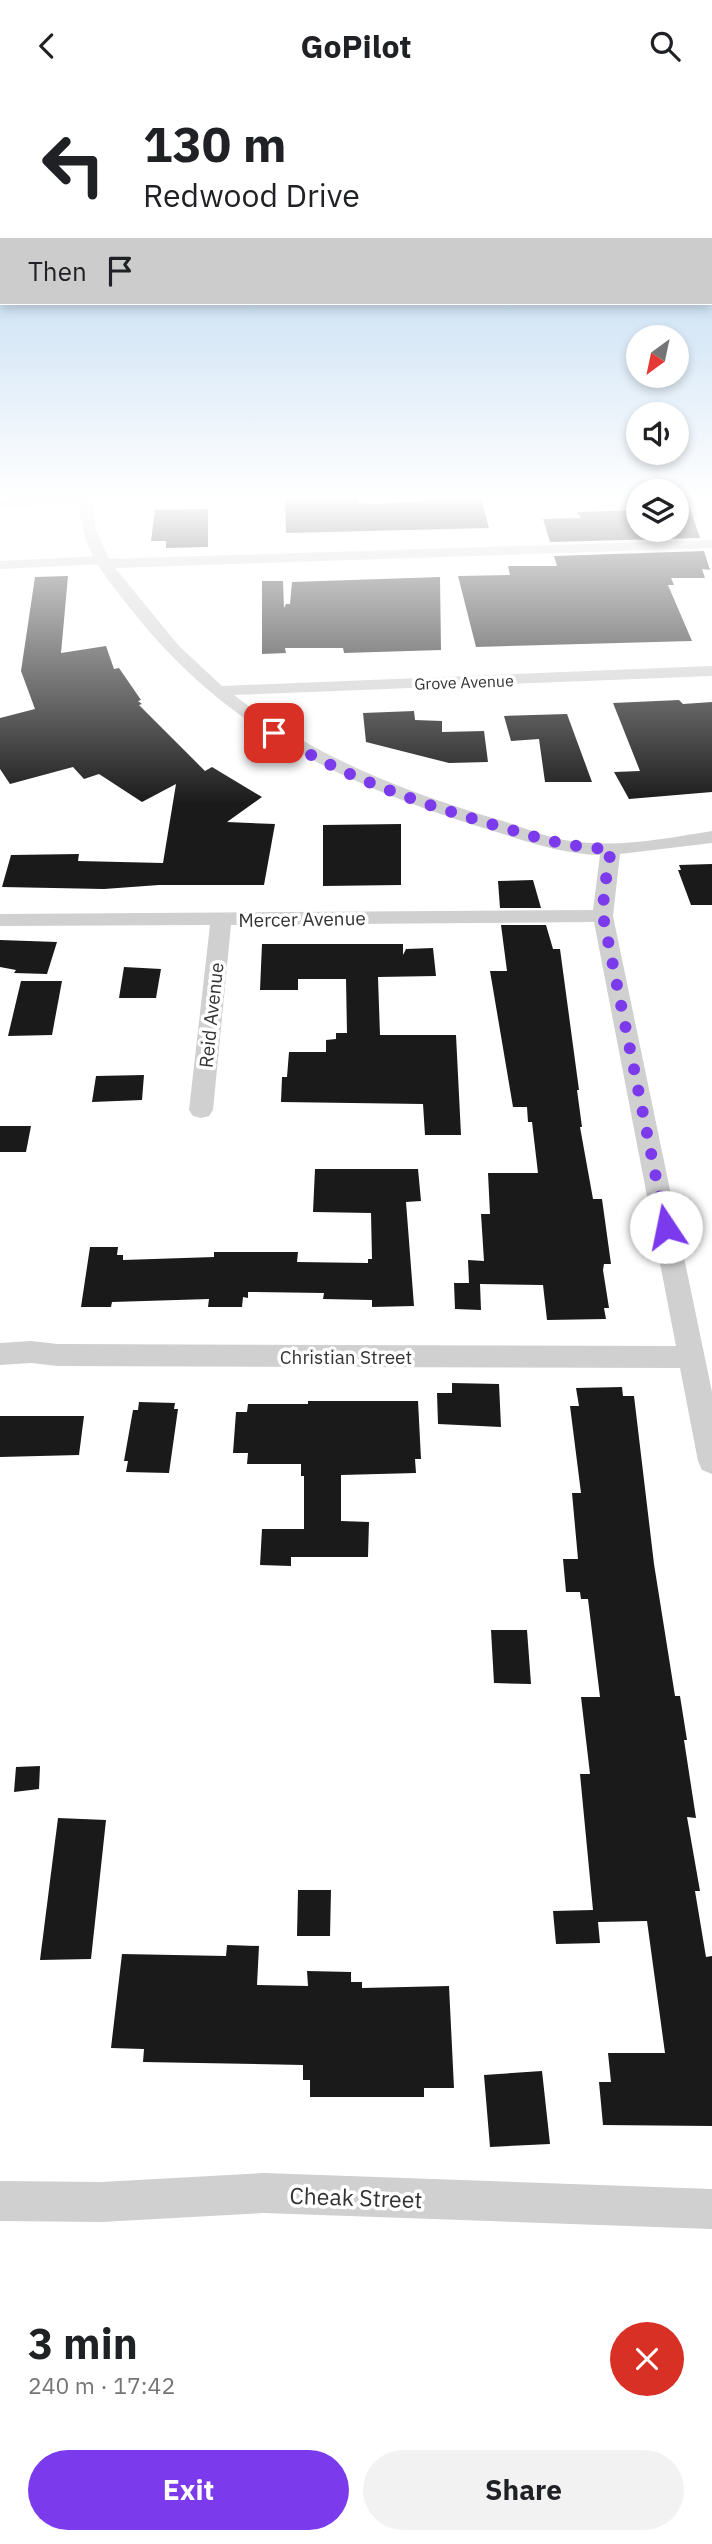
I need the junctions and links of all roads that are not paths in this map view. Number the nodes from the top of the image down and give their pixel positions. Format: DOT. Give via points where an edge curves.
graph roads {
  1 [pos="131,598"];
  2 [pos="712,671"];
  3 [pos="216,691"];
  4 [pos="712,838"];
  5 [pos="611,849"];
  6 [pos="603,916"];
  7 [pos="221,919"];
  8 [pos="0,920"];
  9 [pos="201,1110"];
  10 [pos="0,1354"];
  11 [pos="692,1357"];
  12 [pos="712,1461"];
  13 [pos="0,2201"];
  14 [pos="712,2209"];
  1 -- 3 [label="street" via="171,647"];
  2 -- 3 [label="street, Grove Avenue"];
  3 -- 5 [label="street" via="291,744 400,795 563,845"];
  4 -- 5 [label="street"];
  5 -- 6 [label="street"];
  6 -- 7 [label="street, Mercer Avenue"];
  6 -- 11 [label="street"];
  7 -- 8 [label="street, Mercer Avenue"];
  7 -- 9 [label="street, Reid Avenue"];
  10 -- 11 [label="street, Christian Street"];
  11 -- 12 [label="street"];
  13 -- 14 [label="street, Cheak Street" via="101,2202 264,2193"];
}
